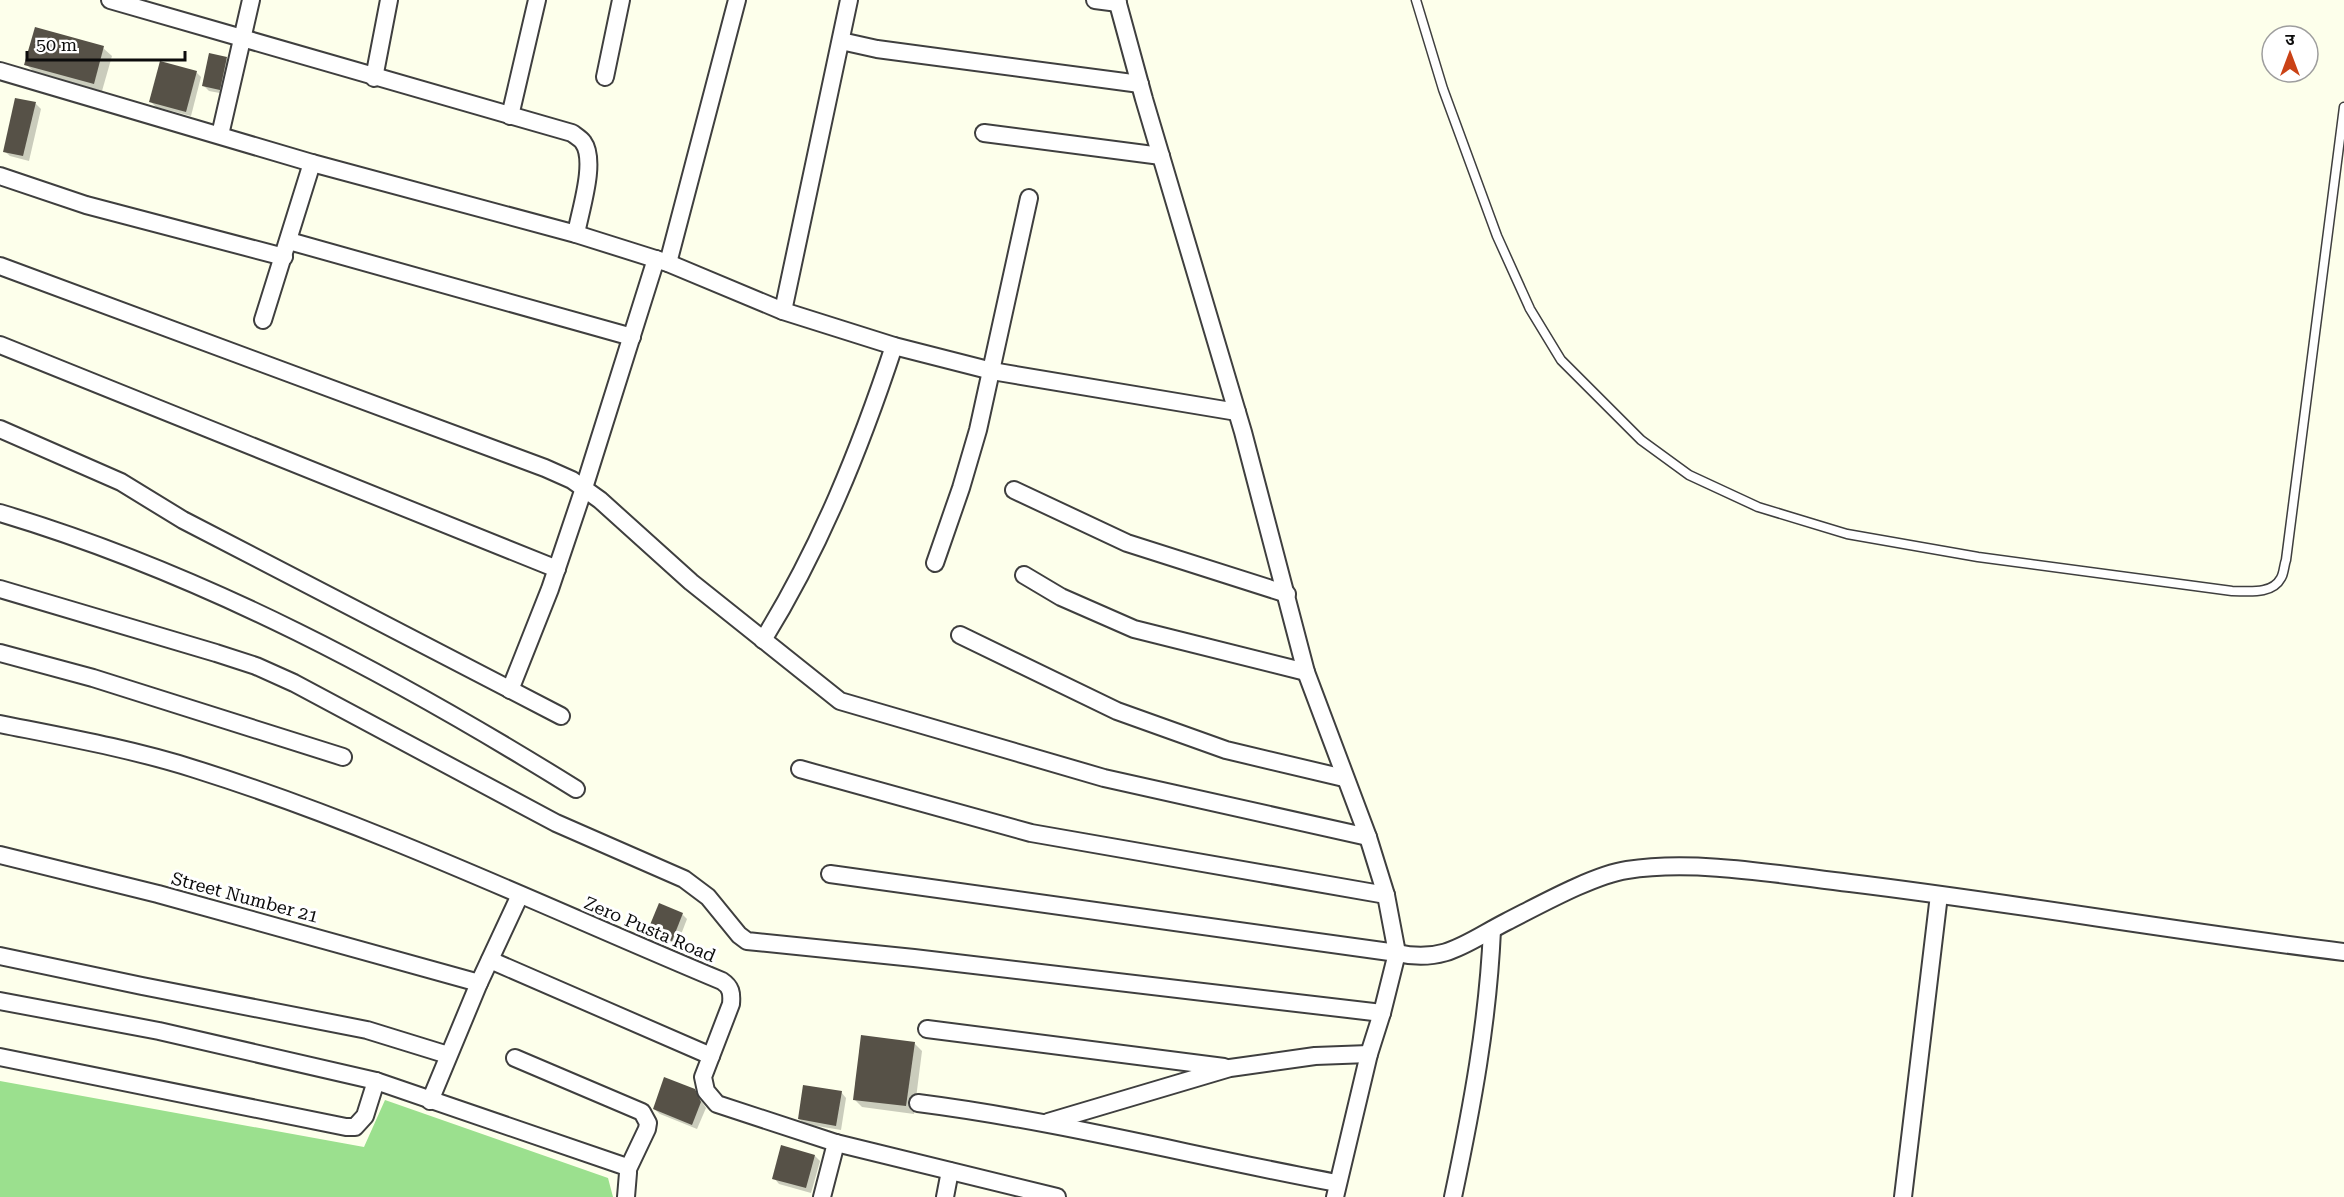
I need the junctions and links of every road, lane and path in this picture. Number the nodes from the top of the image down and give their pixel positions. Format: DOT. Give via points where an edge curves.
graph roads {
  1 [pos="110,0"];
  2 [pos="251,0"];
  3 [pos="389,0"];
  4 [pos="537,0"];
  5 [pos="621,0"];
  6 [pos="737,0"];
  7 [pos="849,0"];
  8 [pos="1095,0"];
  9 [pos="1416,0"];
  10 [pos="1118,2"];
  11 [pos="242,37"];
  12 [pos="841,41"];
  13 [pos="0,71"];
  14 [pos="605,77"];
  15 [pos="374,78"];
  16 [pos="1140,84"];
  17 [pos="2344,107"];
  18 [pos="510,116"];
  19 [pos="984,134"];
  20 [pos="220,135"];
  21 [pos="1161,156"];
  22 [pos="312,163"];
  23 [pos="0,176"];
  24 [pos="1029,198"];
  25 [pos="576,234"];
  26 [pos="289,241"];
  27 [pos="284,257"];
  28 [pos="662,261"];
  29 [pos="0,266"];
  30 [pos="783,311"];
  31 [pos="262,320"];
  32 [pos="632,337"];
  33 [pos="0,345"];
  34 [pos="894,346"];
  35 [pos="992,371"];
  36 [pos="1237,412"];
  37 [pos="0,429"];
  38 [pos="584,488"];
  39 [pos="1014,490"];
  40 [pos="0,513"];
  41 [pos="935,564"];
  42 [pos="557,569"];
  43 [pos="1024,575"];
  44 [pos="0,589"];
  45 [pos="1287,594"];
  46 [pos="960,635"];
  47 [pos="763,640"];
  48 [pos="0,653"];
  49 [pos="1306,672"];
  50 [pos="510,690"];
  51 [pos="561,716"];
  52 [pos="0,724"];
  53 [pos="344,758"];
  54 [pos="800,769"];
  55 [pos="1344,778"];
  56 [pos="576,789"];
  57 [pos="1368,837"];
  58 [pos="0,855"];
  59 [pos="830,874"];
  60 [pos="520,895"];
  61 [pos="1386,895"];
  62 [pos="1939,895"];
  63 [pos="1492,930"];
  64 [pos="1397,952"];
  65 [pos="2344,952"];
  66 [pos="0,956"];
  67 [pos="490,960"];
  68 [pos="479,983"];
  69 [pos="0,1001"];
  70 [pos="1382,1013"];
  71 [pos="927,1029"];
  72 [pos="1369,1054"];
  73 [pos="448,1055"];
  74 [pos="711,1056"];
  75 [pos="0,1057"];
  76 [pos="515,1058"];
  77 [pos="1230,1068"];
  78 [pos="376,1081"];
  79 [pos="430,1101"];
  80 [pos="918,1103"];
  81 [pos="1046,1122"];
  82 [pos="836,1143"];
  83 [pos="628,1169"];
  84 [pos="950,1170"];
  85 [pos="1336,1190"];
  86 [pos="1050,1196"];
  87 [pos="626,1197"];
  88 [pos="822,1197"];
  89 [pos="945,1197"];
  90 [pos="1453,1197"];
  91 [pos="1903,1197"];
  1 -- 11 [label="street"];
  2 -- 11 [label="street"];
  3 -- 15 [label="street"];
  4 -- 18 [label="street"];
  5 -- 14 [label="street"];
  6 -- 28 [label="street"];
  7 -- 12 [label="street"];
  8 -- 10 [label="street"];
  9 -- 17 [label="lane" via="1443,89 1497,236 1530,309 1562,360 1641,440 1679,468 1758,507 1847,534 1978,557 2232,591 2256,592 2271,587 2280,579 2286,560"];
  10 -- 16 [label="street"];
  11 -- 15 [label="street"];
  11 -- 20 [label="street"];
  12 -- 16 [label="street"];
  12 -- 30 [label="street"];
  13 -- 20 [label="street"];
  15 -- 18 [label="street"];
  16 -- 21 [label="street"];
  18 -- 25 [label="street" via="572,133 584,142 589,171"];
  19 -- 21 [label="street"];
  20 -- 22 [label="street"];
  21 -- 36 [label="street"];
  22 -- 25 [label="street"];
  22 -- 26 [label="street"];
  23 -- 27 [label="street" via="86,205"];
  24 -- 35 [label="street"];
  25 -- 28 [label="street"];
  26 -- 27 [label="street"];
  26 -- 32 [label="street"];
  27 -- 31 [label="street"];
  28 -- 30 [label="street"];
  28 -- 32 [label="street"];
  29 -- 38 [label="street" via="545,468"];
  30 -- 34 [label="street"];
  32 -- 38 [label="street"];
  33 -- 42 [label="street"];
  34 -- 35 [label="street"];
  34 -- 47 [label="street" via="846,480 793,590"];
  35 -- 36 [label="street"];
  35 -- 41 [label="street" via="961,488"];
  36 -- 45 [label="street"];
  37 -- 50 [label="street" via="121,482 183,520"];
  38 -- 42 [label="street"];
  38 -- 47 [label="street"];
  39 -- 45 [label="street" via="1127,543"];
  40 -- 56 [label="street" via="116,551 260,615 407,690"];
  42 -- 50 [label="street"];
  43 -- 49 [label="street" via="1061,597 1134,629"];
  44 -- 70 [label="street" via="216,653 294,683 556,823 684,879 708,897 747,941"];
  45 -- 49 [label="street"];
  46 -- 55 [label="street" via="1117,711 1226,750"];
  47 -- 57 [label="street" via="825,691 864,709 1104,778"];
  48 -- 53 [label="street" via="93,678"];
  49 -- 55 [label="street"];
  50 -- 51 [label="street"];
  52 -- 60 [label="street" via="193,768 320,811"];
  54 -- 61 [label="street" via="1031,833"];
  55 -- 57 [label="street"];
  57 -- 61 [label="street"];
  58 -- 68 [label="street, Street Number 21" via="158,894"];
  59 -- 64 [label="street"];
  60 -- 67 [label="street"];
  60 -- 74 [label="street, Zero Pusta Road" via="728,985 731,1004"];
  61 -- 64 [label="street"];
  62 -- 63 [label="street" via="1668,866 1600,877"];
  62 -- 65 [label="street"];
  62 -- 91 [label="street"];
  63 -- 64 [label="street" via="1452,952 1416,957"];
  63 -- 90 [label="street" via="1483,1042"];
  64 -- 70 [label="street"];
  66 -- 73 [label="street" via="367,1030"];
  67 -- 68 [label="street"];
  67 -- 74 [label="street"];
  68 -- 73 [label="street"];
  69 -- 78 [label="street" via="159,1031"];
  70 -- 72 [label="street"];
  71 -- 77 [label="street"];
  72 -- 77 [label="street" via="1315,1056"];
  72 -- 85 [label="street"];
  73 -- 79 [label="street"];
  74 -- 82 [label="street" via="703,1084 717,1104"];
  75 -- 78 [label="street" via="346,1127 355,1127 365,1116"];
  76 -- 83 [label="street" via="642,1112 648,1123"];
  77 -- 81 [label="street"];
  78 -- 79 [label="street"];
  79 -- 83 [label="street"];
  80 -- 81 [label="street"];
  81 -- 85 [label="street"];
  82 -- 84 [label="street"];
  82 -- 88 [label="street"];
  83 -- 87 [label="street"];
  84 -- 86 [label="street"];
  84 -- 89 [label="street"];
}
